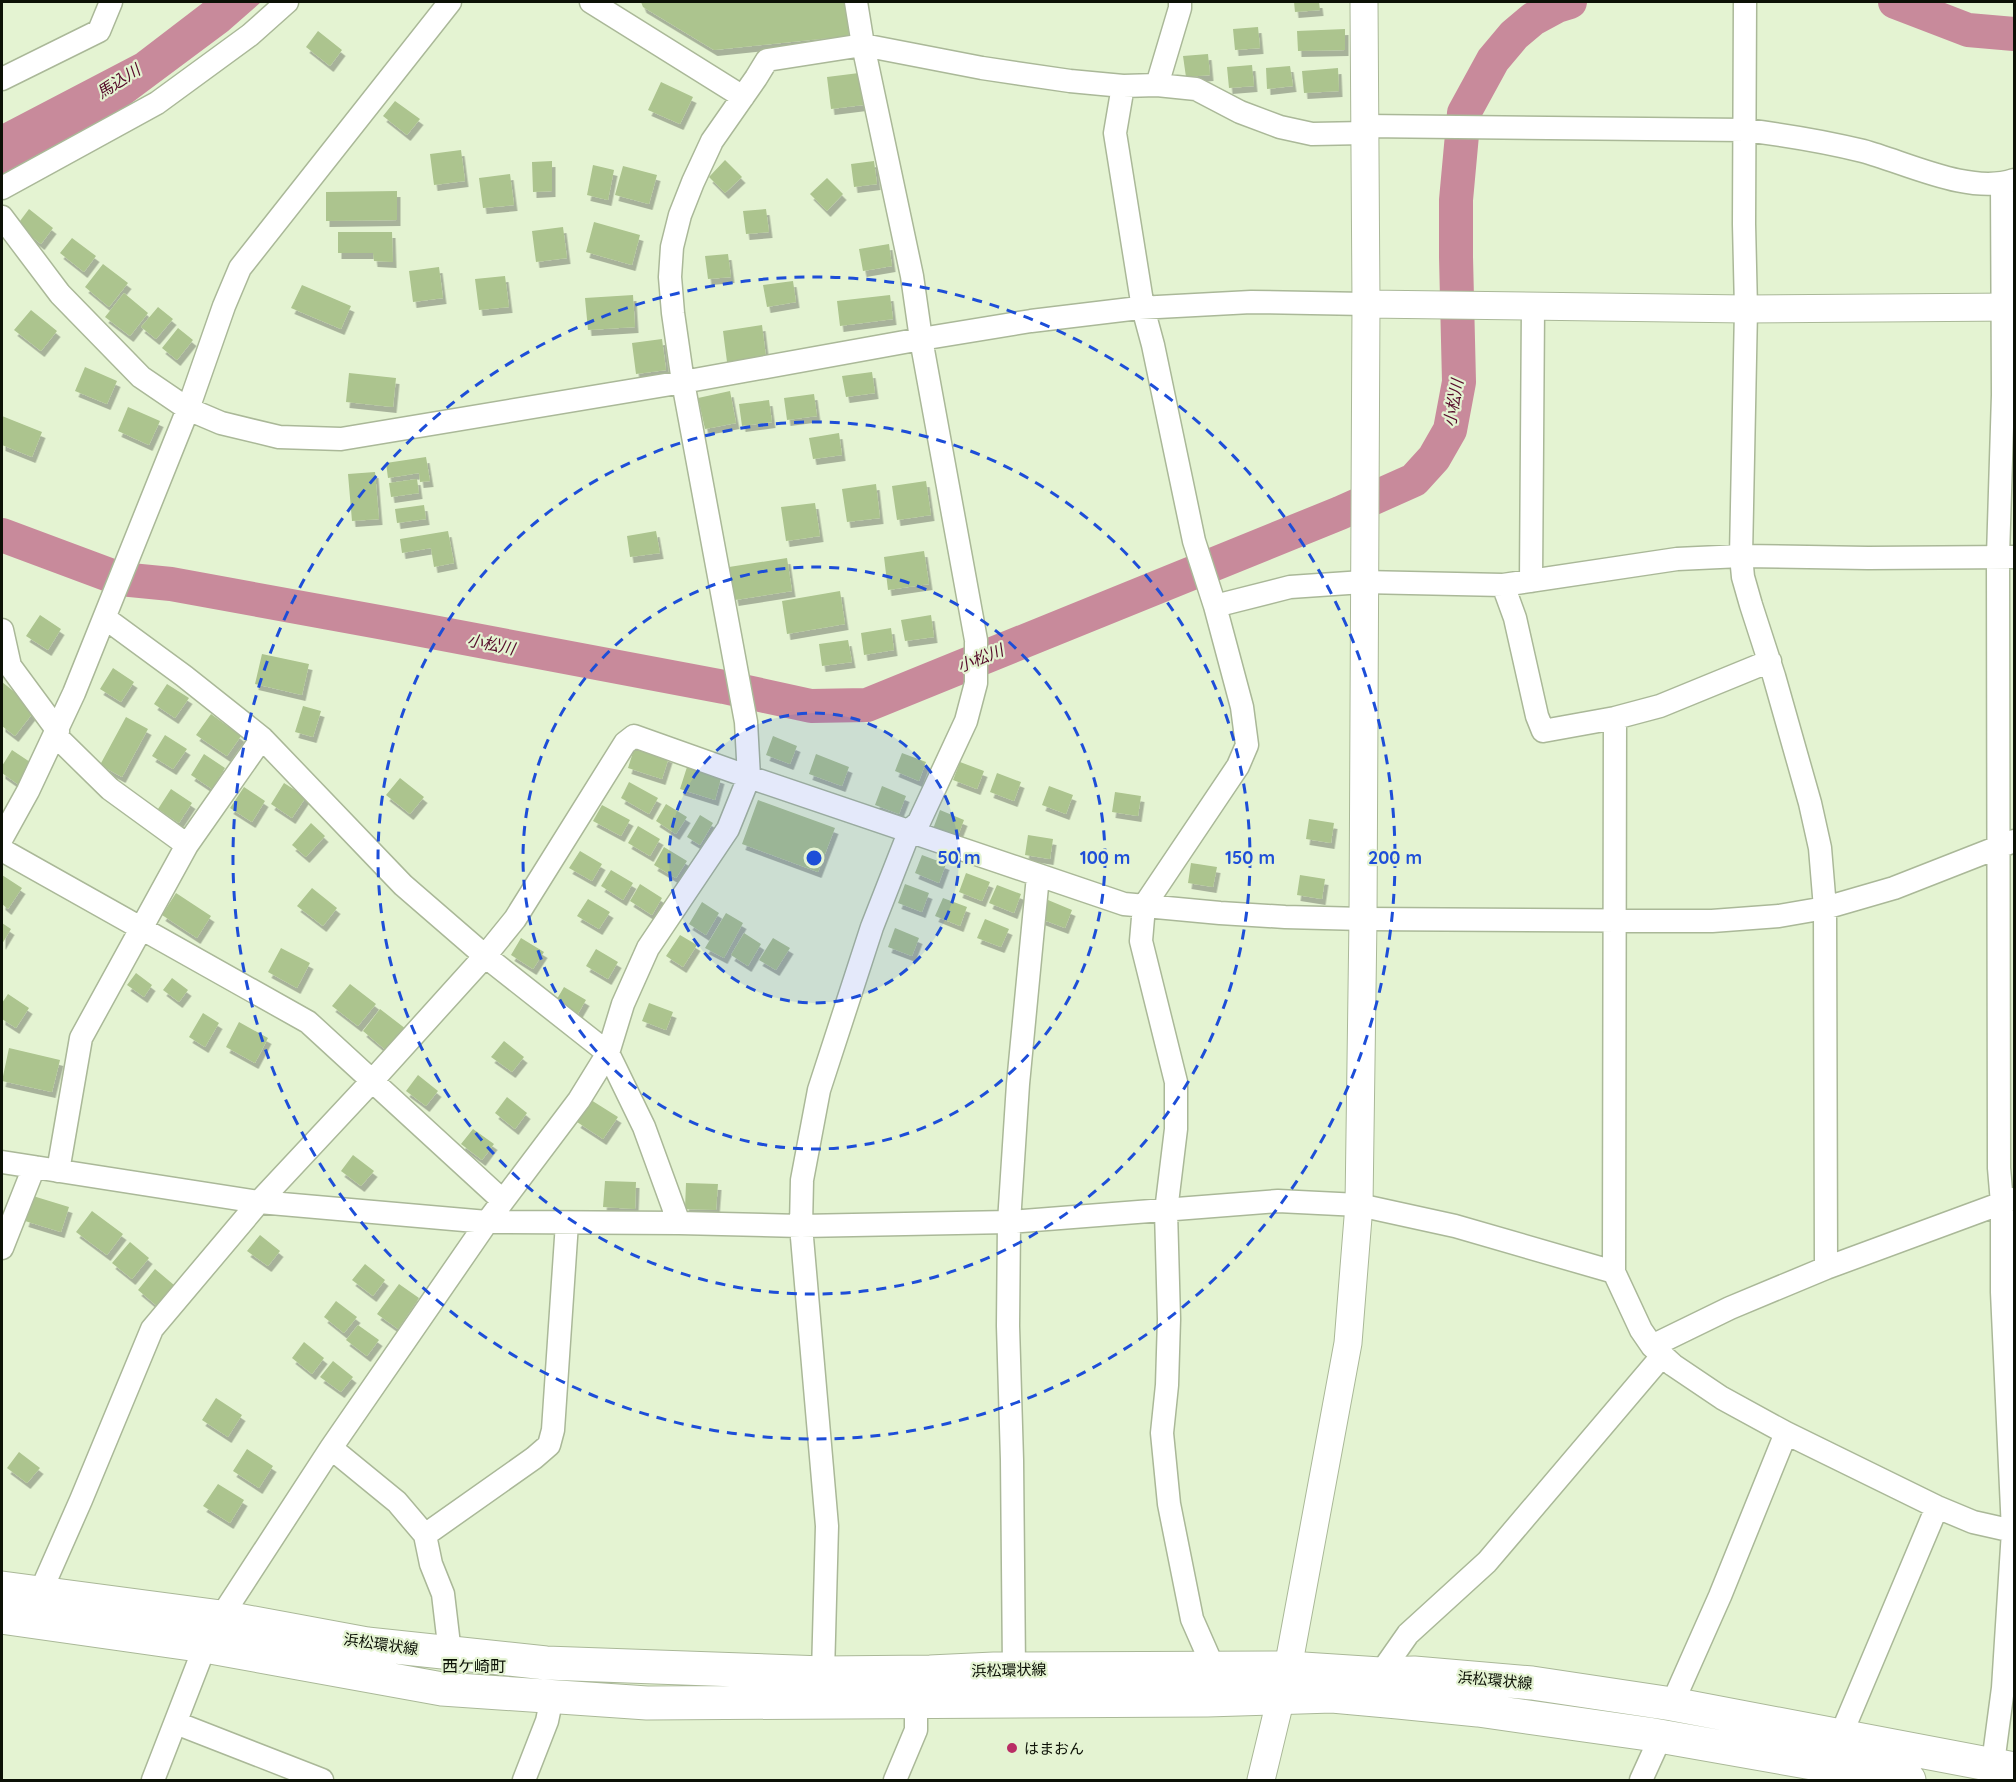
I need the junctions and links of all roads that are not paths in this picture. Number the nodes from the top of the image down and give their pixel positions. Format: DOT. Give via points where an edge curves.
graph roads {
  1 [pos="111,2"];
  2 [pos="287,2"];
  3 [pos="450,2"];
  4 [pos="591,2"];
  5 [pos="856,2"];
  6 [pos="1180,2"];
  7 [pos="1364,2"];
  8 [pos="1745,2"];
  9 [pos="863,45"];
  10 [pos="2,79"];
  11 [pos="1157,85"];
  12 [pos="1123,86"];
  13 [pos="743,97"];
  14 [pos="1365,130"];
  15 [pos="1745,130"];
  16 [pos="2008,182"];
  17 [pos="2,188"];
  18 [pos="2,217"];
  19 [pos="1366,304"];
  20 [pos="1533,307"];
  21 [pos="2008,307"];
  22 [pos="1143,308"];
  23 [pos="1746,309"];
  24 [pos="921,339"];
  25 [pos="683,381"];
  26 [pos="188,409"];
  27 [pos="1741,556"];
  28 [pos="2006,556"];
  29 [pos="1531,581"];
  30 [pos="1363,582"];
  31 [pos="1503,585"];
  32 [pos="1212,597"];
  33 [pos="105,618"];
  34 [pos="2,630"];
  35 [pos="1770,661"];
  36 [pos="1615,718"];
  37 [pos="57,734"];
  38 [pos="262,738"];
  39 [pos="749,777"];
  40 [pos="910,830"];
  41 [pos="2,838"];
  42 [pos="2006,844"];
  43 [pos="187,845"];
  44 [pos="2,850"];
  45 [pos="1038,876"];
  46 [pos="1144,906"];
  47 [pos="1825,908"];
  48 [pos="1363,919"];
  49 [pos="1614,920"];
  50 [pos="142,928"];
  51 [pos="485,956"];
  52 [pos="608,1053"];
  53 [pos="372,1081"];
  54 [pos="2,1162"];
  55 [pos="34,1167"];
  56 [pos="58,1171"];
  57 [pos="502,1200"];
  58 [pos="2008,1201"];
  59 [pos="259,1202"];
  60 [pos="1359,1205"];
  61 [pos="1166,1211"];
  62 [pos="487,1222"];
  63 [pos="1009,1222"];
  64 [pos="567,1223"];
  65 [pos="679,1223"];
  66 [pos="801,1226"];
  67 [pos="2,1248"];
  68 [pos="1826,1268"];
  69 [pos="1614,1272"];
  70 [pos="1657,1351"];
  71 [pos="1786,1433"];
  72 [pos="331,1448"];
  73 [pos="1937,1507"];
  74 [pos="2014,1531"];
  75 [pos="425,1535"];
  76 [pos="2,1588"];
  77 [pos="40,1593"];
  78 [pos="2,1617"];
  79 [pos="221,1617"];
  80 [pos="205,1646"];
  81 [pos="450,1653"];
  82 [pos="1014,1669"];
  83 [pos="1214,1669"];
  84 [pos="823,1673"];
  85 [pos="1380,1674"];
  86 [pos="1285,1683"];
  87 [pos="552,1697"];
  88 [pos="916,1703"];
  89 [pos="1672,1704"];
  90 [pos="176,1723"];
  91 [pos="1661,1736"];
  92 [pos="1840,1737"];
  93 [pos="1999,1772"];
  94 [pos="153,1780"];
  95 [pos="322,1780"];
  96 [pos="524,1780"];
  97 [pos="895,1780"];
  98 [pos="1261,1780"];
  99 [pos="1641,1780"];
  100 [pos="1909,1780"];
  1 -- 10 [label="street" via="99,31"];
  2 -- 17 [label="street" via="250,35 158,103"];
  3 -- 26 [label="street" via="240,268"];
  4 -- 13 [label="street"];
  5 -- 9 [label="street"];
  6 -- 11 [label="street"];
  7 -- 14 [label="street"];
  8 -- 15 [label="street"];
  9 -- 12 [label="street" via="982,68"];
  9 -- 13 [label="street" via="767,60"];
  9 -- 24 [label="street" via="912,276"];
  11 -- 12 [label="street"];
  11 -- 14 [label="street" via="1197,89 1240,112 1312,135"];
  12 -- 22 [label="street" via="1115,133"];
  13 -- 25 [label="street" via="712,141 680,215 672,247 670,277"];
  14 -- 15 [label="street"];
  14 -- 19 [label="street"];
  15 -- 16 [label="street" via="1800,136 1960,181"];
  15 -- 23 [label="street"];
  16 -- 21 [label="street"];
  18 -- 26 [label="street" via="60,294 93,329 141,377"];
  19 -- 20 [label="street"];
  19 -- 22 [label="street" via="1251,302"];
  19 -- 30 [label="street"];
  20 -- 23 [label="street"];
  20 -- 29 [label="street"];
  21 -- 23 [label="street"];
  21 -- 28 [label="street" via="2003,395"];
  22 -- 24 [label="street"];
  22 -- 32 [label="street" via="1197,550"];
  23 -- 27 [label="street"];
  24 -- 25 [label="street"];
  24 -- 40 [label="street" via="976,640 976,683 966,721 919,822"];
  25 -- 26 [label="street" via="341,439 279,437 221,423"];
  25 -- 39 [label="street" via="746,722"];
  26 -- 33 [label="street"];
  27 -- 28 [label="street"];
  27 -- 29 [label="street" via="1677,559"];
  27 -- 35 [label="street" via="1746,586"];
  28 -- 42 [label="street"];
  29 -- 31 [label="street"];
  30 -- 31 [label="street"];
  30 -- 32 [label="street"];
  30 -- 48 [label="street"];
  31 -- 36 [label="street" via="1543,731"];
  32 -- 46 [label="street" via="1242,707 1247,745 1238,766"];
  33 -- 37 [label="street"];
  33 -- 38 [label="street"];
  34 -- 37 [label="street" via="10,666"];
  35 -- 36 [label="street" via="1660,706"];
  35 -- 47 [label="street" via="1810,803 1820,848"];
  36 -- 49 [label="street"];
  37 -- 41 [label="street"];
  37 -- 43 [label="street" via="110,789"];
  38 -- 43 [label="street"];
  38 -- 51 [label="street" via="403,885"];
  39 -- 40 [label="street"];
  39 -- 51 [label="street" via="634,736 625,743 515,919"];
  39 -- 52 [label="street" via="728,829 648,948 623,1004"];
  40 -- 45 [label="street"];
  40 -- 66 [label="street" via="872,927 819,1090 802,1180"];
  42 -- 47 [label="street" via="1894,888"];
  42 -- 58 [label="street" via="2000,1168"];
  43 -- 50 [label="street"];
  44 -- 50 [label="street"];
  45 -- 46 [label="street" via="1124,904"];
  45 -- 63 [label="street"];
  46 -- 48 [label="street"];
  46 -- 61 [label="street" via="1141,941 1176,1082 1176,1129"];
  47 -- 49 [label="street" via="1712,921"];
  47 -- 68 [label="street"];
  48 -- 49 [label="street"];
  48 -- 60 [label="street"];
  49 -- 69 [label="street"];
  50 -- 53 [label="street" via="308,1022"];
  50 -- 56 [label="street" via="81,1038"];
  51 -- 52 [label="street"];
  51 -- 53 [label="street"];
  52 -- 57 [label="street" via="579,1100"];
  52 -- 65 [label="street" via="644,1128"];
  53 -- 57 [label="street"];
  53 -- 59 [label="street"];
  54 -- 55 [label="street"];
  55 -- 56 [label="street"];
  55 -- 67 [label="street"];
  56 -- 59 [label="street"];
  57 -- 62 [label="street"];
  58 -- 68 [label="street"];
  58 -- 74 [label="street" via="2002,1292"];
  59 -- 62 [label="street"];
  59 -- 77 [label="street" via="152,1329"];
  60 -- 61 [label="street" via="1278,1201"];
  60 -- 69 [label="street" via="1455,1226"];
  60 -- 86 [label="street" via="1348,1343"];
  61 -- 63 [label="street"];
  61 -- 83 [label="street" via="1169,1318 1162,1433 1168,1504 1192,1619"];
  62 -- 64 [label="street"];
  62 -- 72 [label="street"];
  63 -- 66 [label="street"];
  63 -- 82 [label="street"];
  64 -- 65 [label="street"];
  64 -- 75 [label="street" via="549,1445"];
  65 -- 66 [label="street"];
  66 -- 84 [label="street" via="827,1526"];
  68 -- 70 [label="street" via="1730,1308"];
  69 -- 70 [label="street" via="1641,1330"];
  70 -- 71 [label="street" via="1722,1398"];
  70 -- 85 [label="street" via="1487,1562 1408,1634"];
  71 -- 73 [label="street"];
  71 -- 89 [label="street"];
  72 -- 75 [label="street" via="397,1502"];
  72 -- 79 [label="street"];
  73 -- 74 [label="street" via="1973,1522"];
  73 -- 92 [label="street"];
  74 -- 93 [label="street"];
  75 -- 81 [label="street" via="443,1594"];
  76 -- 77 [label="main road, 浜松環状線"];
  77 -- 79 [label="main road, 浜松環状線"];
  78 -- 80 [label="main road, 浜松環状線"];
  79 -- 80 [label="street"];
  79 -- 81 [label="main road, 浜松環状線" via="367,1644"];
  80 -- 87 [label="main road, 浜松環状線" via="442,1689"];
  80 -- 90 [label="street"];
  81 -- 84 [label="main road, 浜松環状線" via="546,1663"];
  82 -- 83 [label="main road, 浜松環状線"];
  82 -- 84 [label="main road, 浜松環状線"];
  83 -- 86 [label="main road, 浜松環状線"];
  85 -- 86 [label="main road, 浜松環状線"];
  85 -- 89 [label="main road, 浜松環状線" via="1414,1673 1532,1683"];
  86 -- 88 [label="main road, 浜松環状線"];
  86 -- 91 [label="main road, 浜松環状線" via="1332,1696 1478,1710"];
  86 -- 98 [label="street"];
  87 -- 88 [label="main road, 浜松環状線" via="647,1703"];
  87 -- 96 [label="street" via="548,1721"];
  88 -- 97 [label="street" via="916,1730"];
  89 -- 92 [label="main road, 浜松環状線"];
  90 -- 94 [label="street"];
  90 -- 95 [label="street"];
  91 -- 99 [label="street"];
  91 -- 100 [label="main road, 浜松環状線"];
  92 -- 93 [label="main road, 浜松環状線"];
}
